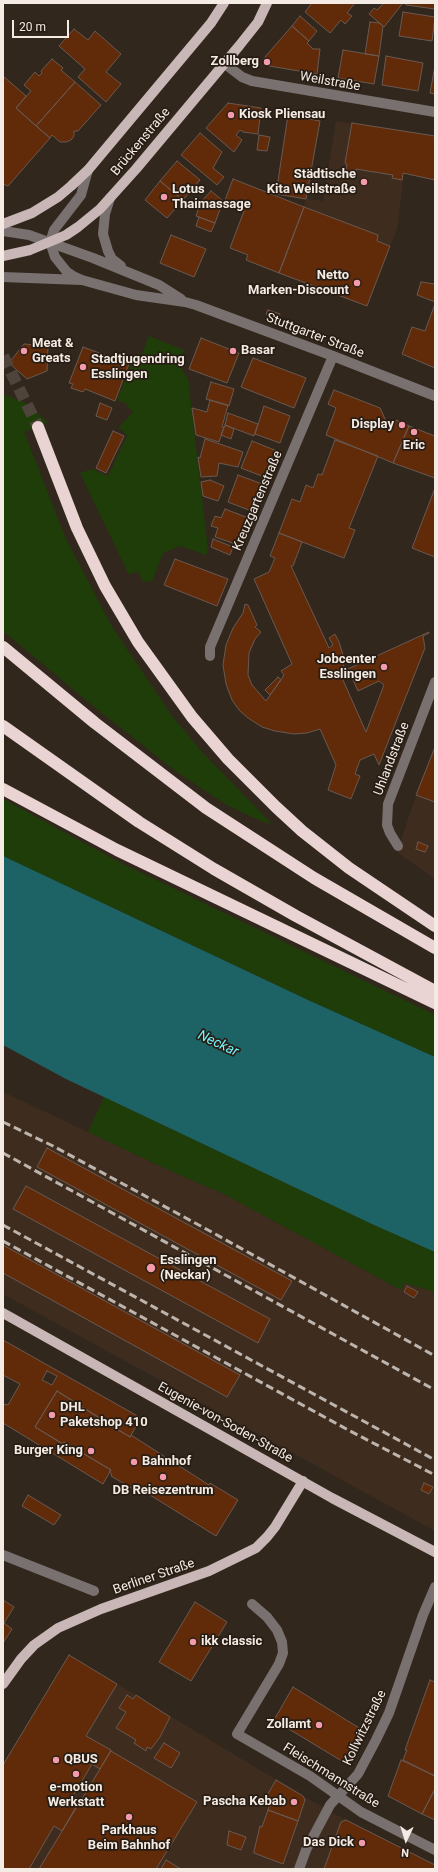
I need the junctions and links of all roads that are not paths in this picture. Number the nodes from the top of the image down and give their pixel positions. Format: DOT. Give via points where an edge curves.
graph roads {
  1 [pos="224,3"];
  2 [pos="267,3"];
  3 [pos="225,64"];
  4 [pos="435,112"];
  5 [pos="88,170"];
  6 [pos="110,198"];
  7 [pos="3,224"];
  8 [pos="3,231"];
  9 [pos="50,242"];
  10 [pos="3,256"];
  11 [pos="127,272"];
  12 [pos="3,277"];
  13 [pos="82,280"];
  14 [pos="185,302"];
  15 [pos="333,356"];
  16 [pos="435,396"];
  17 [pos="38,427"];
  18 [pos="3,647"];
  19 [pos="210,656"];
  20 [pos="435,682"];
  21 [pos="3,726"];
  22 [pos="3,789"];
  23 [pos="398,846"];
  24 [pos="435,926"];
  25 [pos="435,948"];
  26 [pos="435,991"];
  27 [pos="435,1003"];
  28 [pos="3,1313"];
  29 [pos="303,1481"];
  30 [pos="435,1552"];
  31 [pos="3,1555"];
  32 [pos="435,1587"];
  33 [pos="94,1592"];
  34 [pos="252,1604"];
  35 [pos="3,1684"];
  36 [pos="337,1796"];
  37 [pos="435,1850"];
  38 [pos="299,1869"];
  1 -- 5 [label="main road, Brückenstraße" via="211,23"];
  2 -- 3 [label="main road, Brückenstraße" via="258,22"];
  3 -- 4 [label="street, Weilstraße" via="252,81"];
  3 -- 6 [label="main road, Brückenstraße"];
  5 -- 7 [label="main road, Brückenstraße" via="58,197 32,213"];
  5 -- 9 [label="street" via="81,195 54,230"];
  6 -- 9 [label="main road, Brückenstraße" via="78,227"];
  6 -- 11 [label="street" via="104,224 105,244 112,259"];
  8 -- 9 [label="street, Stuttgarter Straße" via="29,235"];
  9 -- 10 [label="main road, Brückenstraße"];
  9 -- 11 [label="street, Stuttgarter Straße"];
  9 -- 13 [label="street" via="52,251 67,272"];
  11 -- 14 [label="street, Stuttgarter Straße" via="159,285"];
  12 -- 13 [label="street"];
  13 -- 14 [label="street, Stuttgarter Straße" via="136,295"];
  14 -- 15 [label="street, Stuttgarter Straße"];
  15 -- 16 [label="street, Stuttgarter Straße"];
  15 -- 19 [label="street, Kreuzgartenstraße" via="210,647"];
  17 -- 24 [label="highway" via="77,528 105,586 138,642 192,717 238,770 302,830 362,877"];
  18 -- 25 [label="highway" via="95,723 206,808 314,878"];
  20 -- 23 [label="street, Uhlandstraße" via="388,804 387,825"];
  21 -- 26 [label="highway" via="139,822 214,869"];
  22 -- 27 [label="highway" via="124,854"];
  28 -- 29 [label="main road, Eugenie-von-Soden-Straße"];
  29 -- 30 [label="main road, Eugenie-von-Soden-Straße"];
  29 -- 35 [label="main road, Berliner Straße" via="275,1526 256,1548 209,1571 100,1609 58,1628 34,1645"];
  31 -- 33 [label="street"];
  32 -- 36 [label="street, Kollwitzstraße" via="389,1713 358,1774"];
  34 -- 36 [label="street, Fleischmannstraße" via="277,1630 283,1653 280,1664 236,1734 310,1776"];
  36 -- 37 [label="street, Fleischmannstraße"];
  36 -- 38 [label="street, Kollwitzstraße" via="330,1804 306,1850"];
}
